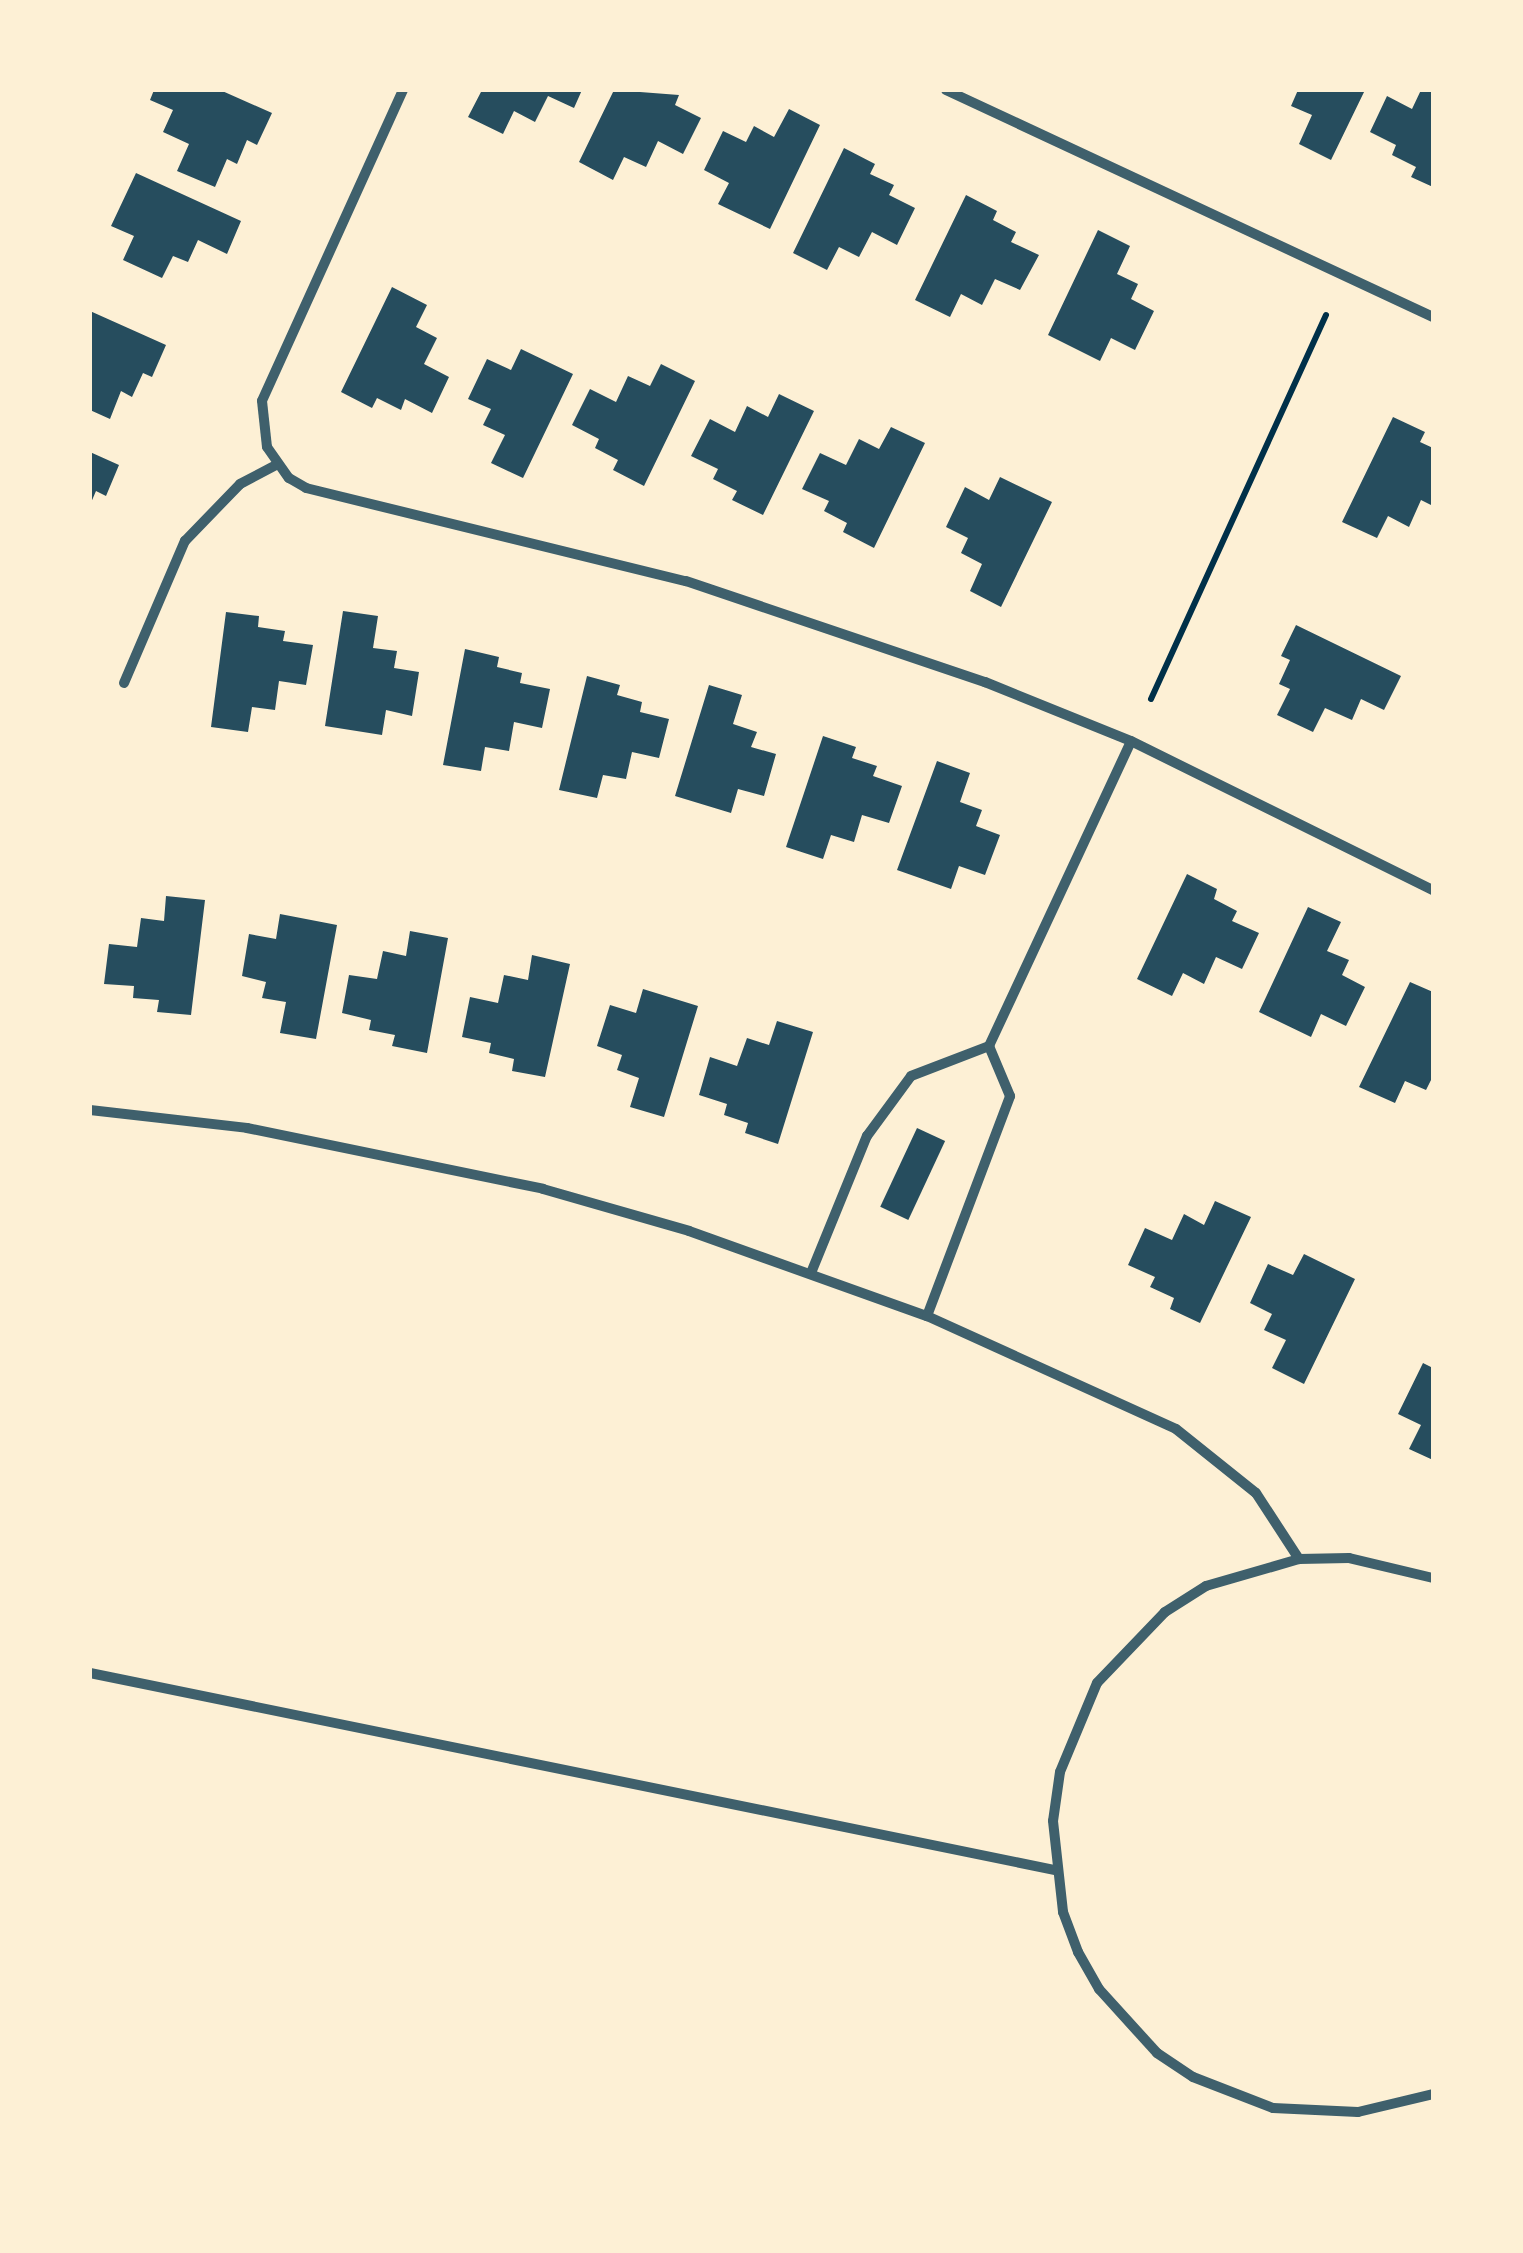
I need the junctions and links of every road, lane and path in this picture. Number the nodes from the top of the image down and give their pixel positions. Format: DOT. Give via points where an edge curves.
graph roads {
  1 [pos="403,90"];
  2 [pos="946,90"];
  3 [pos="1344,276"];
  4 [pos="1433,317"];
  5 [pos="276,464"];
  6 [pos="124,683"];
  7 [pos="1131,741"];
  8 [pos="1433,890"];
  9 [pos="989,1046"];
  10 [pos="90,1110"];
  11 [pos="811,1274"];
  12 [pos="927,1316"];
  13 [pos="1299,1559"];
  14 [pos="1433,1578"];
  15 [pos="90,1673"];
  16 [pos="1055,1870"];
  17 [pos="1433,2094"];
  1 -- 5 [label="street" via="262,401 260,424"];
  2 -- 3 [label="street"];
  3 -- 4 [label="street"];
  3 -- 7 [label="path"];
  5 -- 6 [label="street" via="240,484 186,541"];
  5 -- 7 [label="street" via="306,488 648,570 836,629"];
  7 -- 8 [label="street"];
  7 -- 9 [label="street"];
  9 -- 11 [label="street" via="912,1076 867,1136"];
  9 -- 12 [label="street" via="1010,1096"];
  10 -- 11 [label="street" via="396,1155 544,1189"];
  11 -- 12 [label="street"];
  12 -- 13 [label="street" via="1176,1428 1256,1493"];
  13 -- 14 [label="street" via="1350,1558"];
  13 -- 16 [label="street" via="1206,1586 1153,1623 1097,1683 1060,1772"];
  15 -- 16 [label="street"];
  16 -- 17 [label="street" via="1063,1912 1099,1989 1157,2053 1194,2077 1273,2108 1316,2112 1401,2105"];
}
